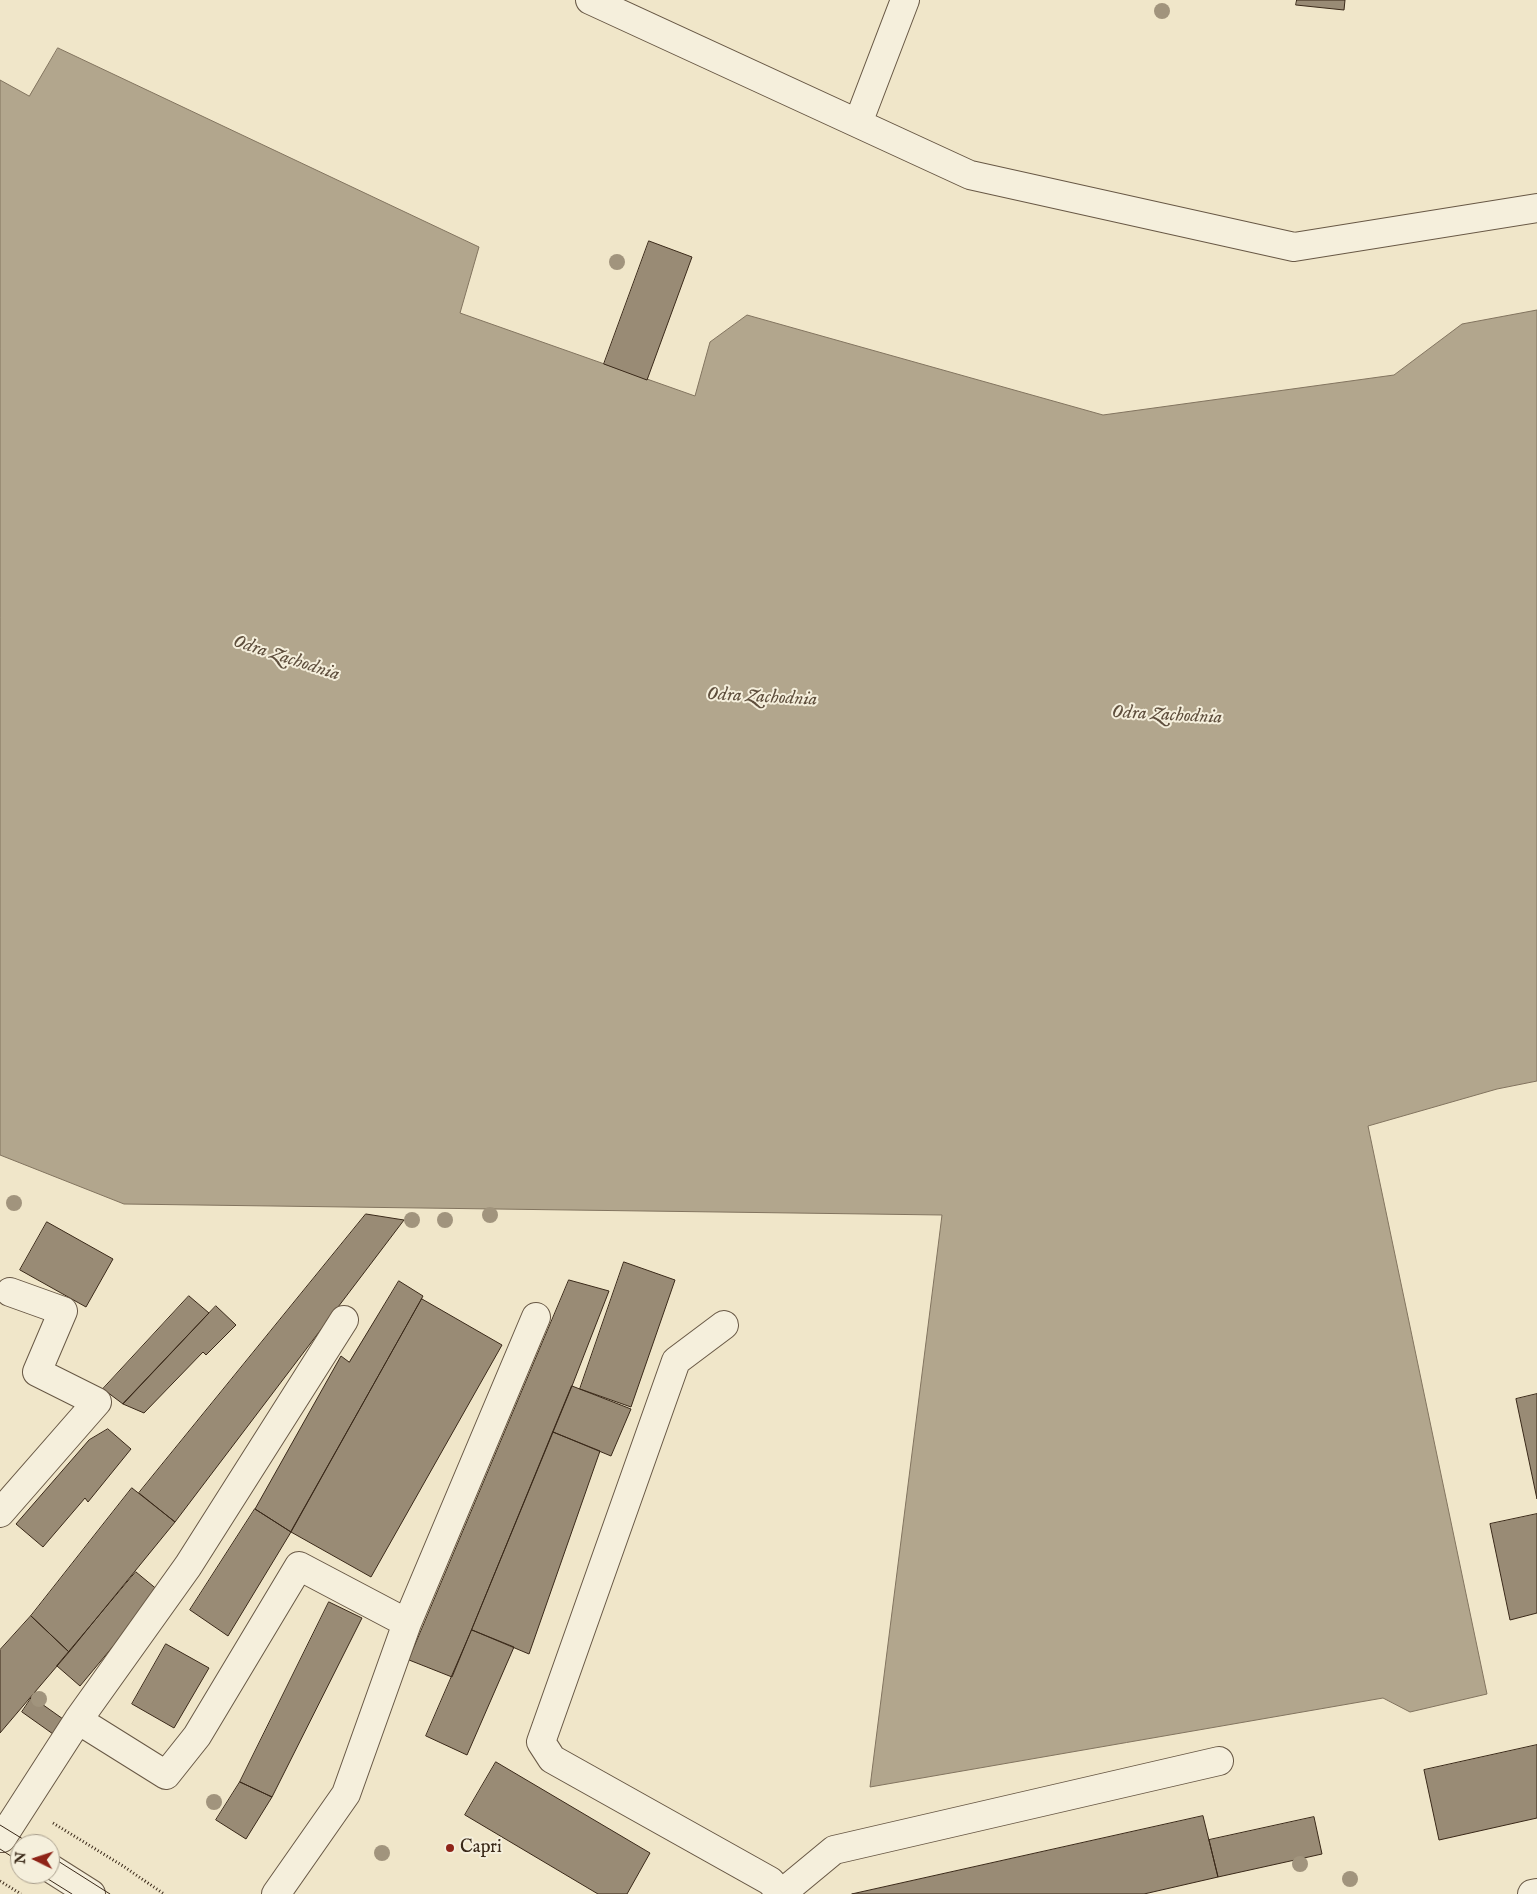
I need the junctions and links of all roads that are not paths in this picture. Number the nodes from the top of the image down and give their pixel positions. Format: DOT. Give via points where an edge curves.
graph roads {
  1 [pos="590,0"];
  2 [pos="905,0"];
  3 [pos="858,123"];
  4 [pos="1537,208"];
  5 [pos="10,1292"];
  6 [pos="536,1317"];
  7 [pos="344,1320"];
  8 [pos="724,1325"];
  9 [pos="10,1486"];
  10 [pos="0,1513"];
  11 [pos="408,1624"];
  12 [pos="78,1720"];
  13 [pos="1219,1761"];
  14 [pos="7,1842"];
  15 [pos="60,1874"];
  16 [pos="1537,1893"];
  17 [pos="91,1894"];
  18 [pos="276,1894"];
  19 [pos="782,1894"];
  20 [pos="1532,1894"];
  1 -- 3 [label="street"];
  2 -- 3 [label="street"];
  3 -- 4 [label="street" via="970,175 1294,247"];
  5 -- 9 [label="street" via="63,1311 38,1372 97,1402"];
  6 -- 11 [label="street"];
  7 -- 12 [label="street" via="188,1566"];
  8 -- 19 [label="street" via="676,1361 541,1742 552,1759 770,1881"];
  9 -- 10 [label="street"];
  11 -- 12 [label="street" via="299,1566 197,1736 166,1775"];
  11 -- 18 [label="street" via="346,1794"];
  12 -- 14 [label="street" via="23,1804"];
  13 -- 19 [label="street" via="834,1850"];
  15 -- 17 [label="street"];
  16 -- 20 [label="street"];
}
